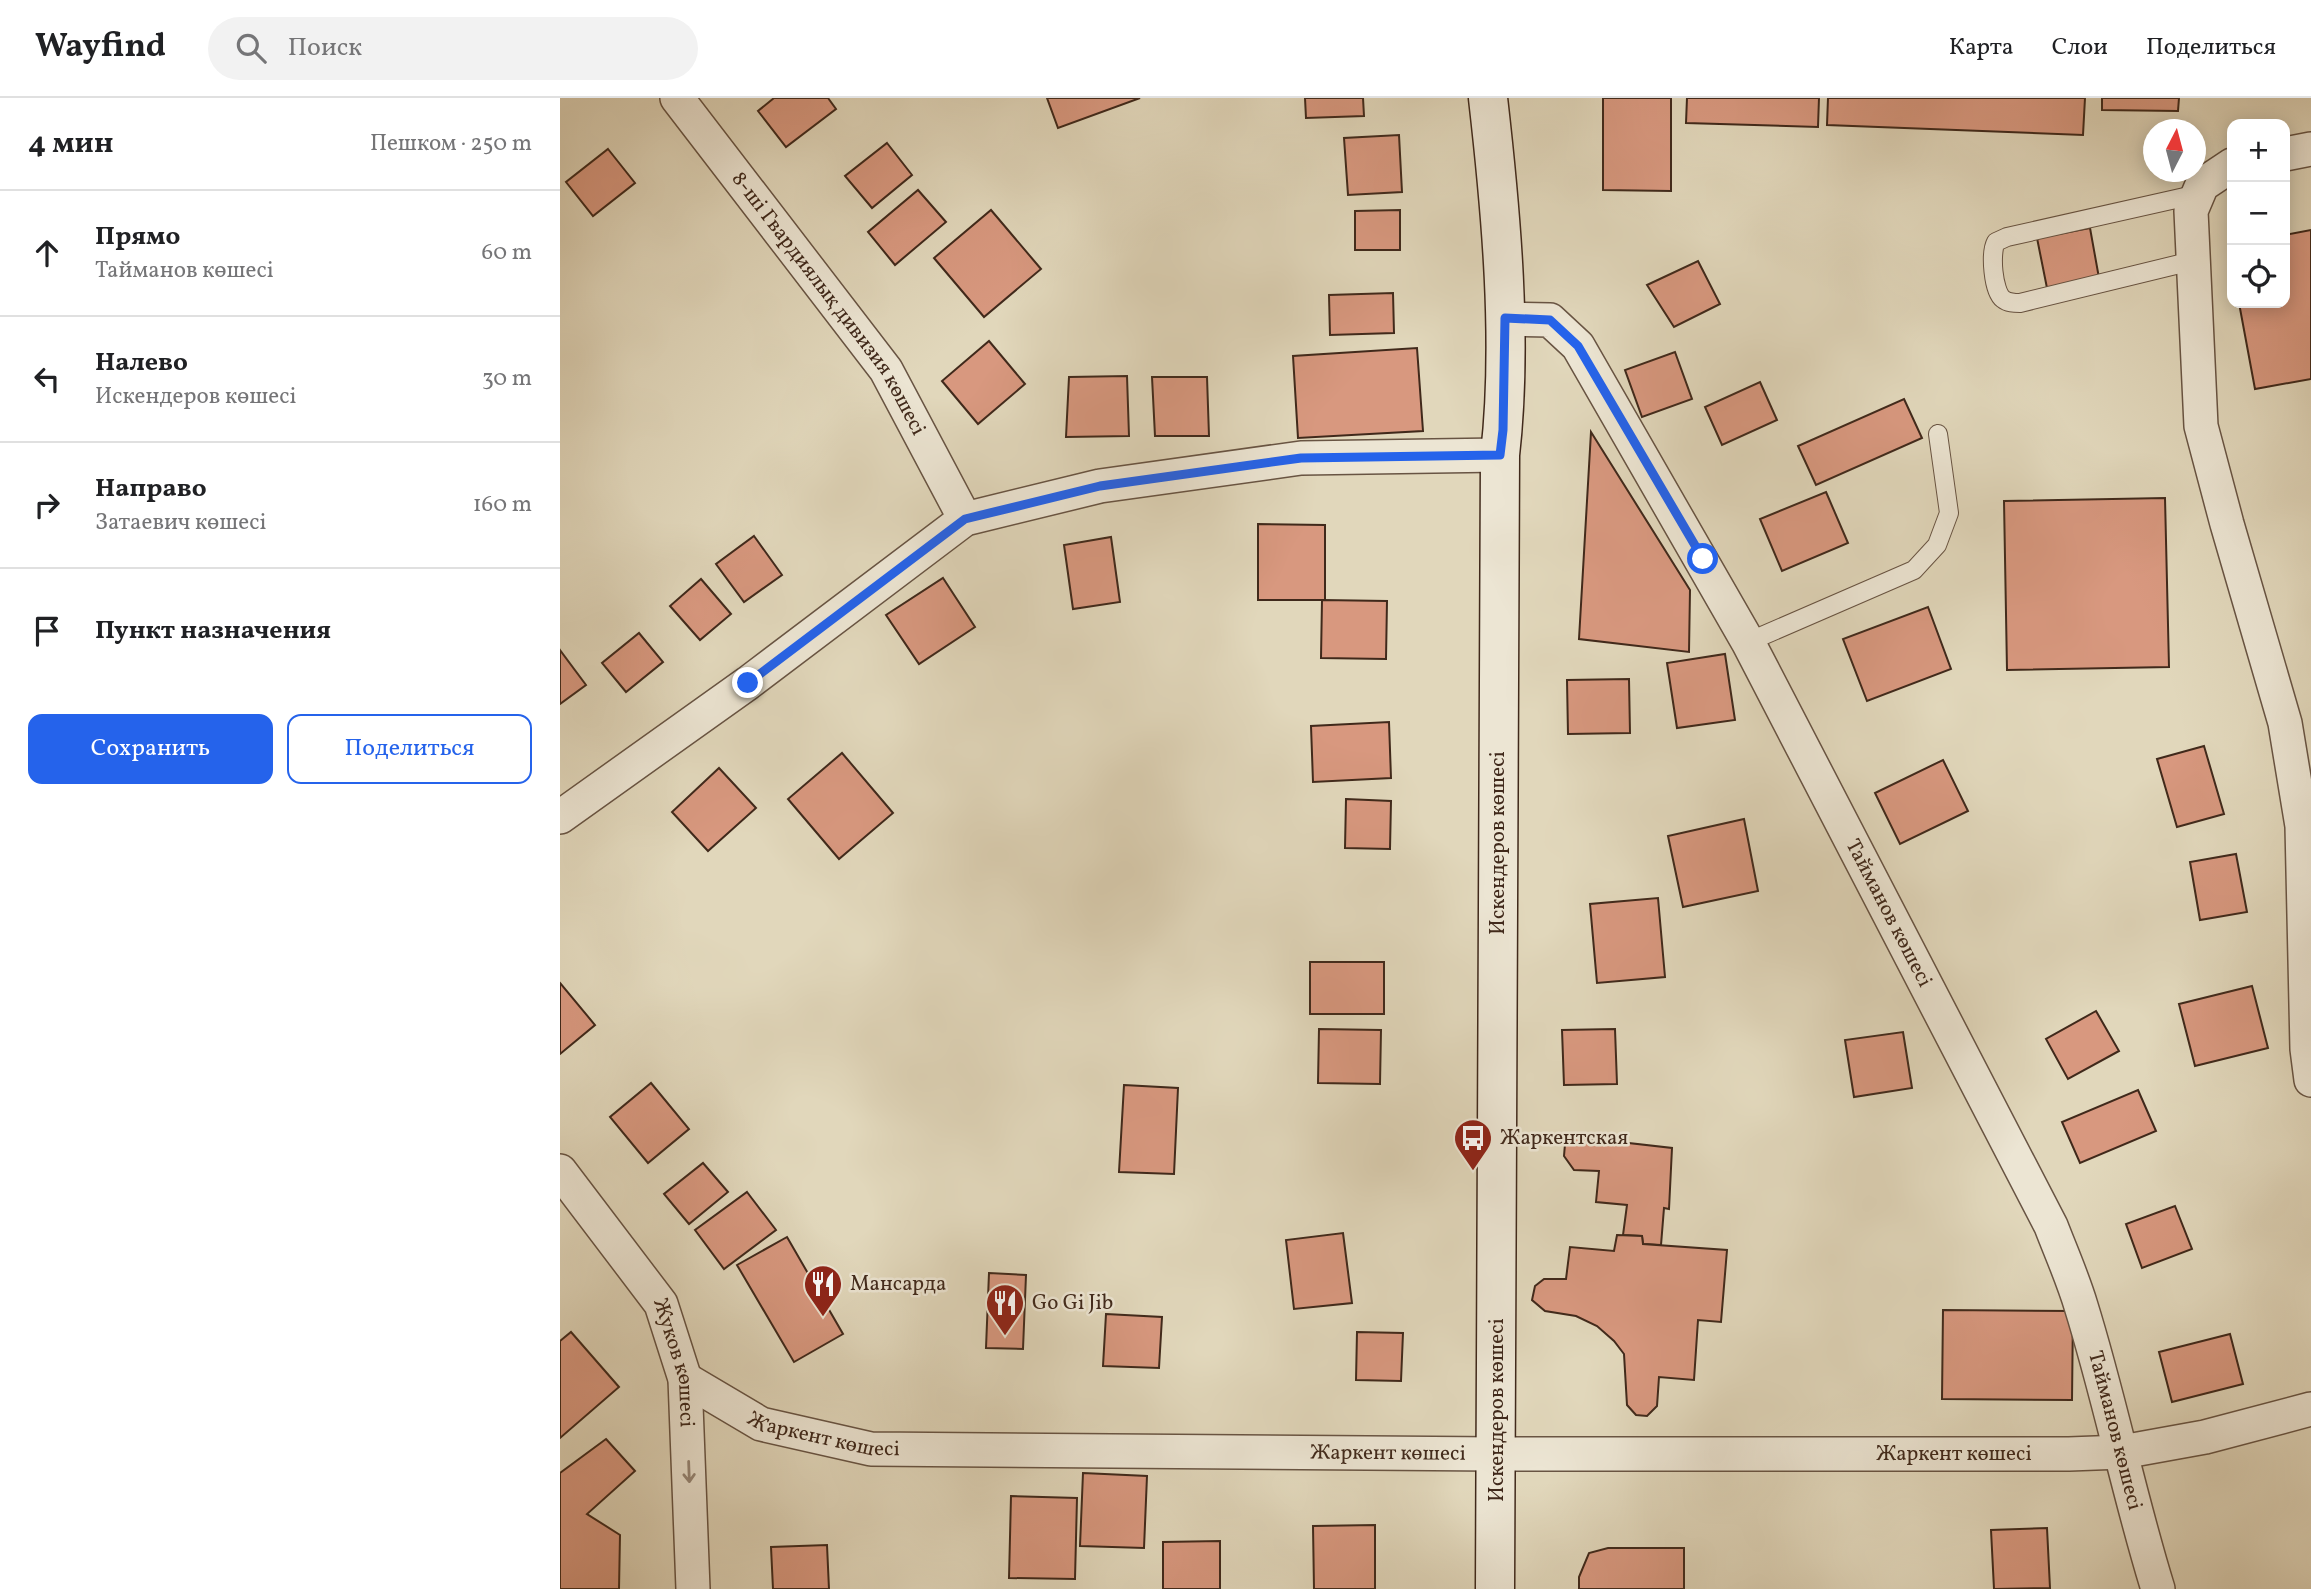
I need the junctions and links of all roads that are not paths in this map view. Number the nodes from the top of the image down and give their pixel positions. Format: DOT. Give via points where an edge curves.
graph roads {
  1 [pos="677,98"];
  2 [pos="1488,98"];
  3 [pos="2311,149"];
  4 [pos="2290,153"];
  5 [pos="2227,168"];
  6 [pos="2198,194"];
  7 [pos="2192,261"];
  8 [pos="1505,318"];
  9 [pos="1938,433"];
  10 [pos="1500,455"];
  11 [pos="965,519"];
  12 [pos="1748,642"];
  13 [pos="560,817"];
  14 [pos="2311,1080"];
  15 [pos="560,1171"];
  16 [pos="685,1379"];
  17 [pos="2311,1409"];
  18 [pos="2122,1452"];
  19 [pos="1497,1454"];
  20 [pos="693,1589"];
  21 [pos="1495,1589"];
  22 [pos="2158,1589"];
  1 -- 11 [label="street, 8-ші Гвардиялық дивизия көшесі" via="886,370"];
  2 -- 8 [label="street, Искендеров көшесі"];
  3 -- 4 [label="street"];
  5 -- 6 [label="street" via="2202,185"];
  6 -- 7 [label="street" via="2191,211"];
  6 -- 7 [label="lane" via="2007,237 1992,249 1998,293 2011,303"];
  7 -- 14 [label="street" via="2201,426 2285,723 2302,826"];
  8 -- 10 [label="street, Искендеров көшесі"];
  8 -- 12 [label="street, Тайманов көшесі" via="1550,320 1578,346"];
  9 -- 12 [label="lane" via="1950,513 1937,545 1914,569"];
  10 -- 11 [label="street" via="1301,458 1100,486"];
  10 -- 19 [label="street, Искендеров көшесі"];
  11 -- 13 [label="street"];
  12 -- 18 [label="street, Тайманов көшесі" via="2051,1226 2080,1303"];
  15 -- 16 [label="street, Жуков көшесі" via="660,1304"];
  16 -- 19 [label="street, Жаркент көшесі" via="761,1424 871,1450"];
  16 -- 20 [label="street, Жуков көшесі, one-way"];
  17 -- 18 [label="street, Жаркент көшесі" via="2205,1437"];
  18 -- 19 [label="street, Жаркент көшесі"];
  18 -- 22 [label="street, Тайманов көшесі"];
  19 -- 21 [label="street, Искендеров көшесі"];
}
